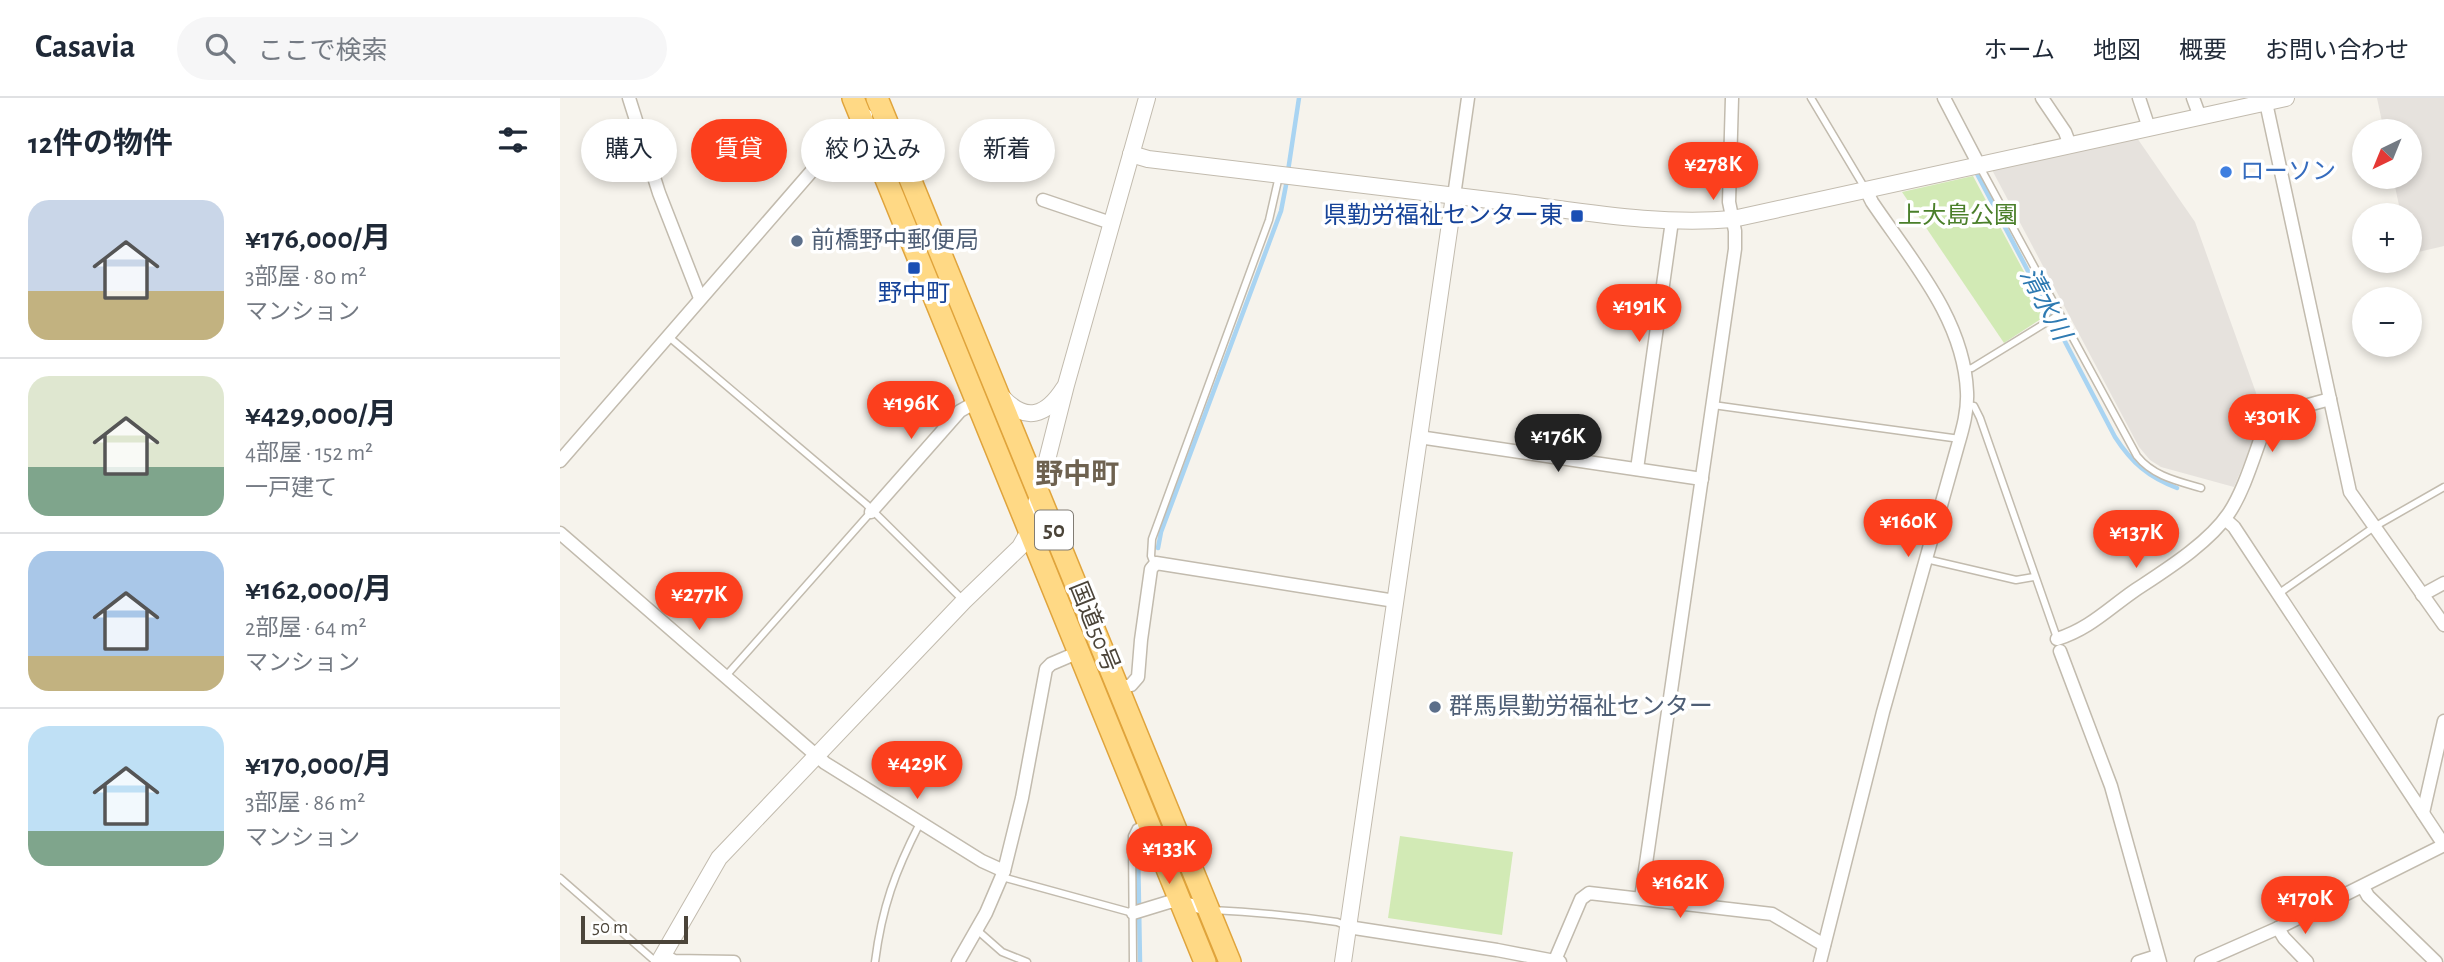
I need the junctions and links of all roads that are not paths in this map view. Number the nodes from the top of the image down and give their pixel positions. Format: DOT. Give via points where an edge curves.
graph roads {
  1 [pos="629,98"];
  2 [pos="853,98"];
  3 [pos="1147,98"];
  4 [pos="1468,98"];
  5 [pos="1732,98"];
  6 [pos="1811,98"];
  7 [pos="1944,98"];
  8 [pos="2042,98"];
  9 [pos="2139,98"];
  10 [pos="2193,98"];
  11 [pos="2286,98"];
  12 [pos="2265,100"];
  13 [pos="878,101"];
  14 [pos="2200,117"];
  15 [pos="861,118"];
  16 [pos="2150,128"];
  17 [pos="2070,145"];
  18 [pos="1131,154"];
  19 [pos="1979,165"];
  20 [pos="1279,175"];
  21 [pos="1866,190"];
  22 [pos="1454,196"];
  23 [pos="1043,200"];
  24 [pos="1733,219"];
  25 [pos="1672,221"];
  26 [pos="1111,223"];
  27 [pos="700,298"];
  28 [pos="2060,314"];
  29 [pos="667,336"];
  30 [pos="1965,369"];
  31 [pos="1066,385"];
  32 [pos="1000,395"];
  33 [pos="2330,399"];
  34 [pos="976,402"];
  35 [pos="1713,405"];
  36 [pos="1967,405"];
  37 [pos="1419,437"];
  38 [pos="1960,439"];
  39 [pos="560,461"];
  40 [pos="1637,469"];
  41 [pos="1702,479"];
  42 [pos="2444,487"];
  43 [pos="2201,488"];
  44 [pos="1038,491"];
  45 [pos="871,512"];
  46 [pos="2225,519"];
  47 [pos="2374,527"];
  48 [pos="1029,531"];
  49 [pos="560,533"];
  50 [pos="1926,559"];
  51 [pos="1154,564"];
  52 [pos="2035,578"];
  53 [pos="2444,583"];
  54 [pos="2278,594"];
  55 [pos="2422,595"];
  56 [pos="964,601"];
  57 [pos="1395,601"];
  58 [pos="2444,625"];
  59 [pos="2059,645"];
  60 [pos="1079,652"];
  61 [pos="725,677"];
  62 [pos="1119,688"];
  63 [pos="2444,724"];
  64 [pos="816,756"];
  65 [pos="2423,813"];
  66 [pos="920,822"];
  67 [pos="1148,822"];
  68 [pos="2444,845"];
  69 [pos="1003,874"];
  70 [pos="560,878"];
  71 [pos="2363,887"];
  72 [pos="1641,898"];
  73 [pos="1180,902"];
  74 [pos="1208,909"];
  75 [pos="1133,913"];
  76 [pos="1348,927"];
  77 [pos="2278,929"];
  78 [pos="976,930"];
  79 [pos="1824,945"];
  80 [pos="1511,957"];
  81 [pos="2159,959"];
  82 [pos="659,960"];
  83 [pos="1558,961"];
  84 [pos="734,962"];
  85 [pos="875,962"];
  86 [pos="958,962"];
  87 [pos="1027,962"];
  88 [pos="1133,962"];
  89 [pos="1205,962"];
  90 [pos="1230,962"];
  91 [pos="1343,962"];
  92 [pos="1820,962"];
  93 [pos="2138,962"];
  94 [pos="2201,962"];
  95 [pos="2307,962"];
  96 [pos="2436,962"];
  1 -- 27 [label="street" via="659,193"];
  2 -- 15 [label="highway, 国道50号 / 50"];
  3 -- 18 [label="street"];
  4 -- 22 [label="street"];
  5 -- 24 [label="street" via="1729,202"];
  6 -- 21 [label="lane"];
  7 -- 19 [label="street"];
  8 -- 17 [label="street"];
  9 -- 16 [label="street"];
  10 -- 14 [label="street"];
  11 -- 12 [label="street"];
  12 -- 14 [label="street"];
  12 -- 33 [label="street"];
  13 -- 15 [label="street"];
  13 -- 32 [label="highway, 国道50号 / 50"];
  14 -- 16 [label="street"];
  15 -- 27 [label="street"];
  15 -- 34 [label="highway, 国道50号 / 50"];
  16 -- 17 [label="street"];
  17 -- 19 [label="street"];
  18 -- 20 [label="street"];
  18 -- 26 [label="street"];
  19 -- 21 [label="street"];
  19 -- 28 [label="lane"];
  20 -- 22 [label="street"];
  20 -- 51 [label="lane" via="1269,219 1152,539"];
  21 -- 24 [label="street"];
  21 -- 30 [label="street" via="1949,320"];
  22 -- 25 [label="street"];
  22 -- 37 [label="street"];
  23 -- 26 [label="street"];
  24 -- 25 [label="street"];
  24 -- 35 [label="street" via="1735,248"];
  25 -- 40 [label="street"];
  26 -- 31 [label="street"];
  27 -- 29 [label="street"];
  28 -- 30 [label="lane"];
  28 -- 43 [label="lane" via="2145,465"];
  29 -- 39 [label="street"];
  29 -- 45 [label="lane"];
  30 -- 36 [label="street"];
  31 -- 32 [label="street" via="1046,408 1030,414 1020,413"];
  31 -- 44 [label="street"];
  32 -- 44 [label="highway, 国道50号 / 50"];
  33 -- 46 [label="street" via="2268,419"];
  33 -- 47 [label="street" via="2350,492"];
  34 -- 45 [label="street" via="960,411"];
  34 -- 48 [label="highway, 国道50号 / 50"];
  35 -- 38 [label="lane"];
  35 -- 41 [label="street"];
  36 -- 38 [label="street"];
  36 -- 52 [label="lane" via="1974,406 1980,418"];
  37 -- 40 [label="street"];
  37 -- 57 [label="street"];
  38 -- 50 [label="street"];
  40 -- 41 [label="street"];
  41 -- 72 [label="street"];
  42 -- 47 [label="lane"];
  44 -- 48 [label="street"];
  44 -- 62 [label="highway, 国道50号 / 50"];
  45 -- 56 [label="lane"];
  45 -- 61 [label="lane"];
  46 -- 54 [label="street"];
  46 -- 59 [label="street" via="2177,562"];
  47 -- 54 [label="lane"];
  47 -- 55 [label="street"];
  48 -- 56 [label="street" via="1020,547"];
  48 -- 60 [label="highway, 国道50号 / 50"];
  49 -- 61 [label="street"];
  50 -- 52 [label="lane" via="2016,580"];
  50 -- 79 [label="street"];
  51 -- 57 [label="street"];
  51 -- 62 [label="street" via="1142,629 1140,672 1136,682"];
  52 -- 59 [label="lane"];
  53 -- 55 [label="street"];
  54 -- 65 [label="street"];
  55 -- 58 [label="street"];
  56 -- 64 [label="street"];
  57 -- 76 [label="street"];
  59 -- 81 [label="street" via="2111,786"];
  60 -- 67 [label="highway, 国道50号 / 50"];
  60 -- 69 [label="street" via="1051,664 1044,674"];
  61 -- 64 [label="street"];
  62 -- 74 [label="highway, 国道50号 / 50"];
  63 -- 65 [label="street"];
  64 -- 66 [label="street"];
  64 -- 82 [label="street" via="719,858"];
  65 -- 68 [label="street"];
  66 -- 69 [label="street"];
  66 -- 85 [label="lane" via="893,877"];
  67 -- 73 [label="highway, 国道50号 / 50"];
  67 -- 75 [label="lane" via="1132,836"];
  68 -- 71 [label="street"];
  69 -- 75 [label="lane"];
  69 -- 78 [label="street"];
  70 -- 82 [label="lane"];
  71 -- 77 [label="street"];
  71 -- 96 [label="street"];
  72 -- 79 [label="street" via="1772,914"];
  72 -- 83 [label="street" via="1583,896"];
  73 -- 74 [label="street"];
  73 -- 75 [label="street"];
  73 -- 89 [label="highway, 国道50号 / 50"];
  74 -- 76 [label="lane" via="1338,922"];
  74 -- 90 [label="highway, 国道50号 / 50"];
  75 -- 88 [label="lane"];
  76 -- 80 [label="street"];
  76 -- 91 [label="street"];
  77 -- 94 [label="street"];
  77 -- 95 [label="street"];
  78 -- 86 [label="street"];
  78 -- 87 [label="lane" via="1002,952"];
  79 -- 92 [label="street"];
  80 -- 83 [label="street"];
  81 -- 93 [label="street"];
  82 -- 84 [label="street"];
}
